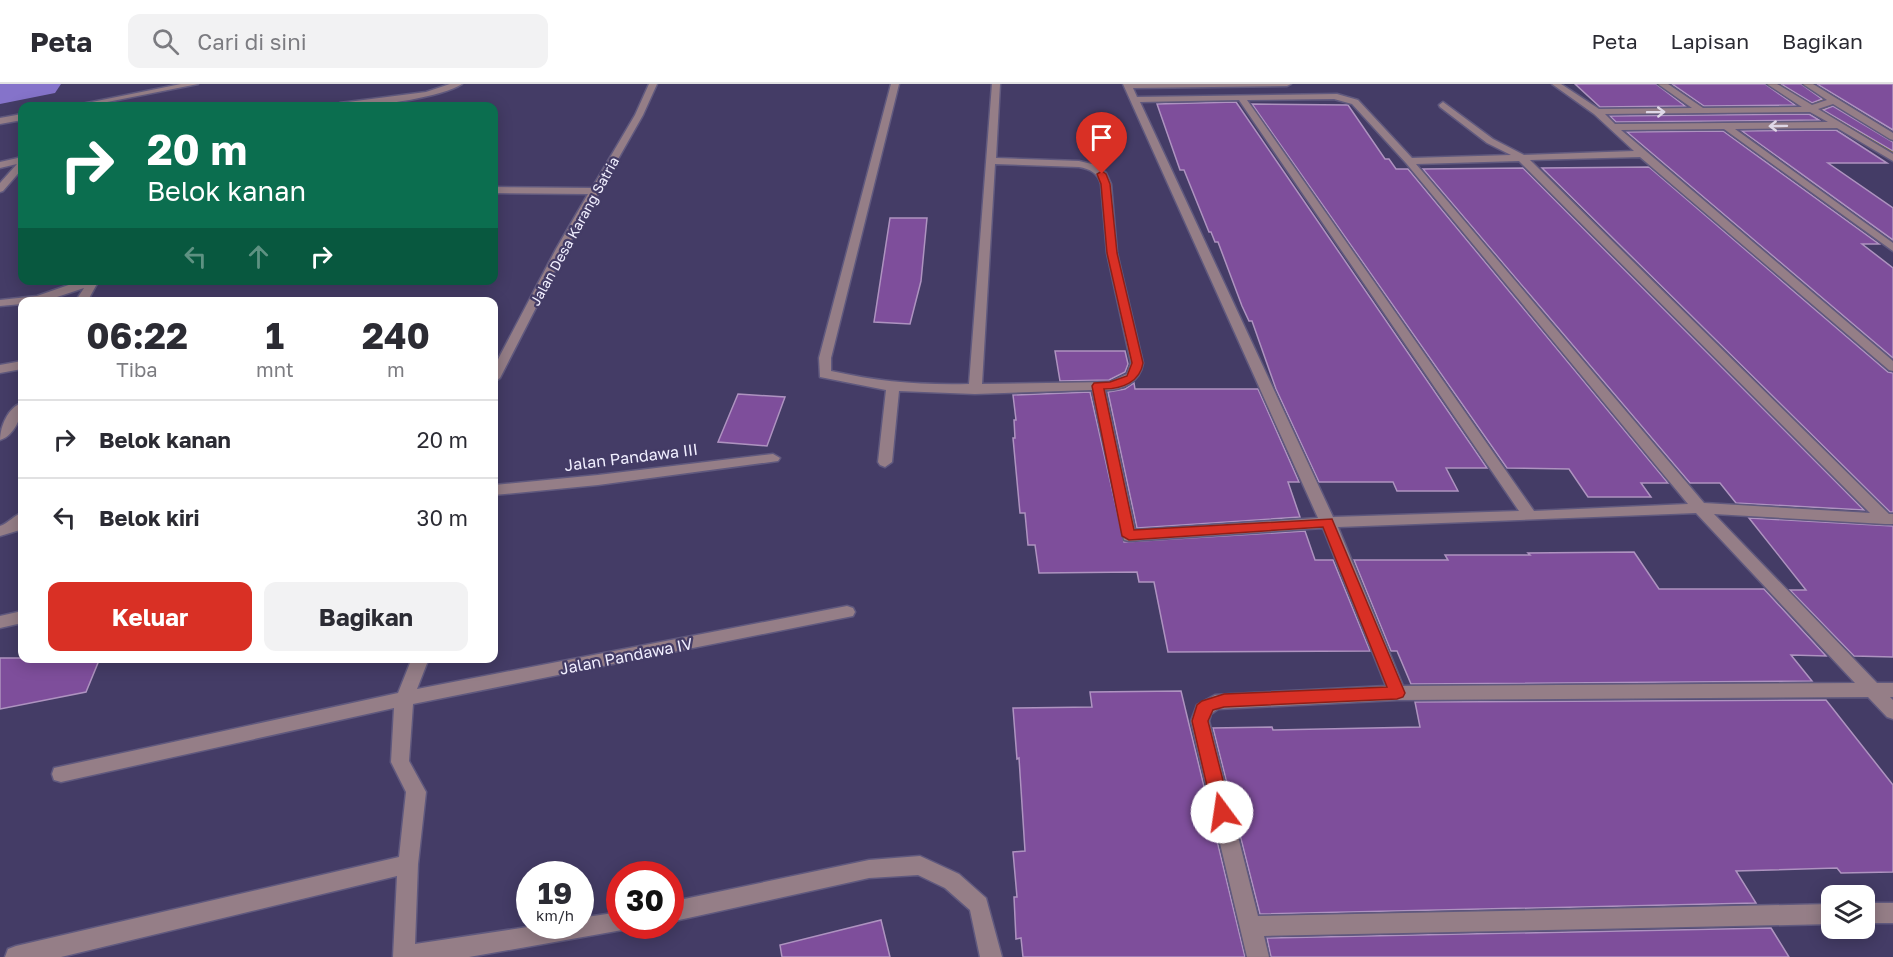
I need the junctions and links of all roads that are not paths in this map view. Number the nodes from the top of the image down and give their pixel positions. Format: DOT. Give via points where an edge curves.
graph roads {
  1 [pos="194,84"];
  2 [pos="458,84"];
  3 [pos="653,84"];
  4 [pos="895,84"];
  5 [pos="996,84"];
  6 [pos="1287,84"];
  7 [pos="1557,84"];
  8 [pos="1662,84"];
  9 [pos="1771,84"];
  10 [pos="1807,84"];
  11 [pos="1128,85"];
  12 [pos="427,94"];
  13 [pos="1242,99"];
  14 [pos="1136,100"];
  15 [pos="1833,101"];
  16 [pos="124,102"];
  17 [pos="375,102"];
  18 [pos="420,102"];
  19 [pos="1443,105"];
  20 [pos="1810,109"];
  21 [pos="1702,111"];
  22 [pos="1598,112"];
  23 [pos="18,118"];
  24 [pos="0,121"];
  25 [pos="1726,126"];
  26 [pos="1840,126"];
  27 [pos="1615,127"];
  28 [pos="1879,128"];
  29 [pos="1893,128"];
  30 [pos="1893,136"];
  31 [pos="1642,154"];
  32 [pos="1520,156"];
  33 [pos="1893,158"];
  34 [pos="989,161"];
  35 [pos="1409,161"];
  36 [pos="18,163"];
  37 [pos="0,165"];
  38 [pos="18,167"];
  39 [pos="0,189"];
  40 [pos="498,190"];
  41 [pos="597,191"];
  42 [pos="1893,248"];
  43 [pos="81,285"];
  44 [pos="44,297"];
  45 [pos="18,301"];
  46 [pos="0,303"];
  47 [pos="18,366"];
  48 [pos="1893,367"];
  49 [pos="0,369"];
  50 [pos="498,370"];
  51 [pos="1098,386"];
  52 [pos="893,387"];
  53 [pos="975,390"];
  54 [pos="18,411"];
  55 [pos="0,436"];
  56 [pos="773,458"];
  57 [pos="885,462"];
  58 [pos="498,490"];
  59 [pos="1700,508"];
  60 [pos="1530,516"];
  61 [pos="1889,519"];
  62 [pos="1328,522"];
  63 [pos="18,523"];
  64 [pos="0,531"];
  65 [pos="848,612"];
  66 [pos="18,618"];
  67 [pos="0,621"];
  68 [pos="419,663"];
  69 [pos="1884,690"];
  70 [pos="1397,693"];
  71 [pos="404,699"];
  72 [pos="1893,712"];
  73 [pos="61,774"];
  74 [pos="408,864"];
  75 [pos="684,909"];
  76 [pos="1875,913"];
  77 [pos="1893,913"];
  78 [pos="1821,914"];
  79 [pos="606,924"];
  80 [pos="1250,926"];
  81 [pos="16,957"];
  82 [pos="404,957"];
  83 [pos="991,957"];
  84 [pos="1258,957"];
  1 -- 16 [label="street"];
  2 -- 12 [label="street"];
  3 -- 41 [label="street, Jalan Desa Karang Satria"];
  4 -- 52 [label="street" via="823,370 829,376"];
  5 -- 34 [label="street"];
  6 -- 11 [label="street"];
  7 -- 22 [label="street"];
  8 -- 21 [label="street"];
  9 -- 20 [label="street"];
  10 -- 15 [label="street"];
  11 -- 14 [label="street"];
  12 -- 17 [label="street"];
  12 -- 18 [label="street"];
  13 -- 14 [label="street"];
  13 -- 35 [label="street" via="1348,98"];
  13 -- 60 [label="street"];
  14 -- 62 [label="street"];
  15 -- 20 [label="street"];
  15 -- 28 [label="street"];
  19 -- 32 [label="street" via="1490,141"];
  20 -- 21 [label="street"];
  20 -- 26 [label="street"];
  22 -- 21 [label="street, one-way"];
  22 -- 27 [label="street"];
  23 -- 24 [label="street"];
  26 -- 25 [label="street, one-way"];
  25 -- 27 [label="street"];
  25 -- 42 [label="street"];
  26 -- 28 [label="street"];
  26 -- 33 [label="street"];
  27 -- 31 [label="street"];
  28 -- 29 [label="street"];
  28 -- 30 [label="street"];
  31 -- 32 [label="street"];
  31 -- 48 [label="street"];
  32 -- 35 [label="street"];
  32 -- 61 [label="street"];
  34 -- 51 [label="street" via="1088,165 1105,179 1112,253 1137,363 1131,379"];
  34 -- 53 [label="street"];
  35 -- 59 [label="street"];
  36 -- 37 [label="street"];
  38 -- 39 [label="street"];
  40 -- 41 [label="street"];
  41 -- 50 [label="street, Jalan Desa Karang Satria" via="561,249"];
  43 -- 44 [label="street"];
  45 -- 46 [label="street"];
  47 -- 49 [label="street"];
  51 -- 53 [label="street"];
  51 -- 62 [label="street" via="1129,536"];
  52 -- 53 [label="street"];
  52 -- 57 [label="street"];
  54 -- 55 [label="street"];
  56 -- 58 [label="street, Jalan Pandawa III"];
  59 -- 60 [label="street"];
  59 -- 61 [label="street"];
  59 -- 69 [label="street"];
  60 -- 62 [label="street"];
  62 -- 70 [label="street"];
  63 -- 64 [label="street"];
  65 -- 71 [label="street, Jalan Pandawa IV"];
  66 -- 67 [label="street"];
  68 -- 71 [label="street"];
  69 -- 70 [label="street"];
  69 -- 72 [label="street"];
  70 -- 80 [label="street" via="1224,701 1203,710 1200,721"];
  71 -- 73 [label="street, Jalan Pandawa IV"];
  71 -- 74 [label="street" via="400,762 416,792"];
  74 -- 81 [label="street"];
  74 -- 82 [label="street"];
  75 -- 83 [label="street" via="869,869 920,866 952,882 979,905"];
  76 -- 77 [label="street"];
  78 -- 80 [label="street"];
  79 -- 82 [label="street"];
  80 -- 84 [label="street"];
}
